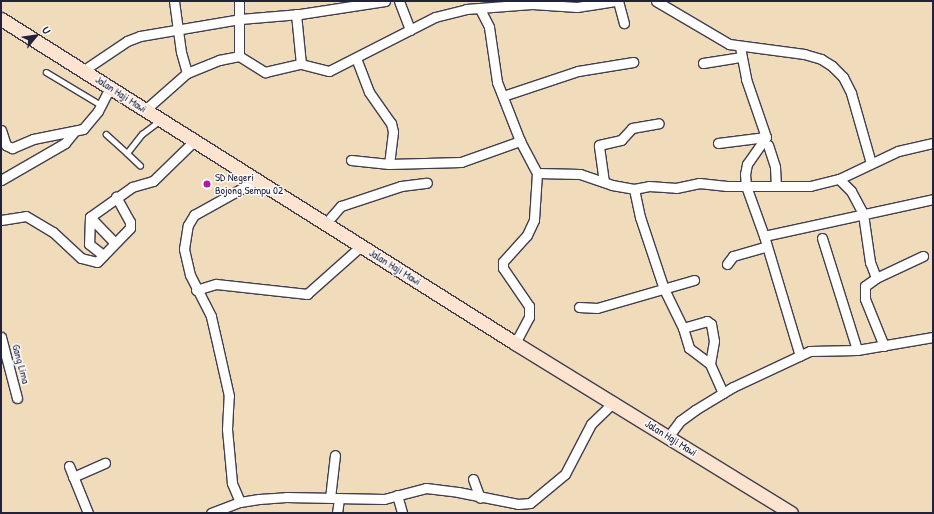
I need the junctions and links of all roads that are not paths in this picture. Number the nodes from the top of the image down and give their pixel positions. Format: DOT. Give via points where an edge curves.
graph roads {
  1 [pos="174,1"];
  2 [pos="239,1"];
  3 [pos="385,1"];
  4 [pos="399,1"];
  5 [pos="614,1"];
  6 [pos="618,1"];
  7 [pos="656,1"];
  8 [pos="375,2"];
  9 [pos="494,3"];
  10 [pos="480,10"];
  11 [pos="296,14"];
  12 [pos="1,19"];
  13 [pos="240,19"];
  14 [pos="624,23"];
  15 [pos="179,28"];
  16 [pos="410,30"];
  17 [pos="740,47"];
  18 [pos="240,56"];
  19 [pos="742,57"];
  20 [pos="356,58"];
  21 [pos="633,62"];
  22 [pos="703,63"];
  23 [pos="301,64"];
  24 [pos="84,70"];
  25 [pos="46,72"];
  26 [pos="187,73"];
  27 [pos="110,87"];
  28 [pos="503,96"];
  29 [pos="101,105"];
  30 [pos="145,110"];
  31 [pos="160,120"];
  32 [pos="659,124"];
  33 [pos="1,130"];
  34 [pos="74,132"];
  35 [pos="106,134"];
  36 [pos="520,140"];
  37 [pos="194,141"];
  38 [pos="767,141"];
  39 [pos="718,143"];
  40 [pos="933,143"];
  41 [pos="127,153"];
  42 [pos="351,160"];
  43 [pos="871,163"];
  44 [pos="389,164"];
  45 [pos="140,165"];
  46 [pos="537,173"];
  47 [pos="839,179"];
  48 [pos="1,180"];
  49 [pos="257,180"];
  50 [pos="604,182"];
  51 [pos="426,183"];
  52 [pos="746,186"];
  53 [pos="776,186"];
  54 [pos="634,189"];
  55 [pos="116,197"];
  56 [pos="933,199"];
  57 [pos="863,214"];
  58 [pos="90,217"];
  59 [pos="1,220"];
  60 [pos="326,223"];
  61 [pos="764,236"];
  62 [pos="822,238"];
  63 [pos="114,243"];
  64 [pos="362,246"];
  65 [pos="767,246"];
  66 [pos="103,255"];
  67 [pos="923,256"];
  68 [pos="727,264"];
  69 [pos="876,278"];
  70 [pos="694,280"];
  71 [pos="664,289"];
  72 [pos="196,290"];
  73 [pos="579,307"];
  74 [pos="683,328"];
  75 [pos="1,337"];
  76 [pos="933,337"];
  77 [pos="515,343"];
  78 [pos="884,346"];
  79 [pos="857,350"];
  80 [pos="800,356"];
  81 [pos="710,364"];
  82 [pos="723,393"];
  83 [pos="17,398"];
  84 [pos="614,402"];
  85 [pos="668,437"];
  86 [pos="335,456"];
  87 [pos="105,463"];
  88 [pos="70,466"];
  89 [pos="74,477"];
  90 [pos="473,479"];
  91 [pos="397,495"];
  92 [pos="334,498"];
  93 [pos="480,498"];
  94 [pos="240,502"];
  95 [pos="88,513"];
  96 [pos="211,513"];
  97 [pos="337,513"];
  98 [pos="402,513"];
  99 [pos="791,513"];
  1 -- 15 [label="street"];
  2 -- 13 [label="street"];
  3 -- 8 [label="street"];
  4 -- 16 [label="street"];
  5 -- 9 [label="street" via="568,7"];
  6 -- 14 [label="street"];
  7 -- 17 [label="street" via="708,34"];
  8 -- 11 [label="street"];
  9 -- 10 [label="street"];
  10 -- 16 [label="street" via="460,10"];
  10 -- 28 [label="street" via="489,27 495,75"];
  11 -- 13 [label="street"];
  11 -- 23 [label="street"];
  12 -- 24 [label="street, Jalan Haji Mawi"];
  13 -- 15 [label="street"];
  13 -- 18 [label="street"];
  15 -- 24 [label="street" via="134,38"];
  15 -- 26 [label="street" via="181,52"];
  16 -- 20 [label="street"];
  17 -- 19 [label="street"];
  17 -- 43 [label="street" via="804,54 820,59 838,71 851,93"];
  18 -- 23 [label="street" via="264,72"];
  18 -- 26 [label="street" via="219,60"];
  19 -- 22 [label="street"];
  19 -- 38 [label="street"];
  20 -- 23 [label="street" via="325,71"];
  20 -- 44 [label="street" via="369,92 391,123 393,132"];
  21 -- 28 [label="street" via="578,71"];
  24 -- 27 [label="street, Jalan Haji Mawi"];
  25 -- 29 [label="lane"];
  26 -- 30 [label="street"];
  27 -- 29 [label="street"];
  27 -- 30 [label="street, Jalan Haji Mawi"];
  28 -- 36 [label="street"];
  29 -- 34 [label="street" via="83,129"];
  30 -- 31 [label="street, Jalan Haji Mawi"];
  31 -- 37 [label="street, Jalan Haji Mawi"];
  31 -- 41 [label="lane" via="142,134"];
  32 -- 50 [label="street" via="632,128 621,140 599,145"];
  33 -- 34 [label="street" via="9,148 33,139"];
  34 -- 48 [label="street" via="65,143"];
  35 -- 41 [label="lane"];
  36 -- 44 [label="street" via="461,162"];
  36 -- 46 [label="street"];
  37 -- 49 [label="street, Jalan Haji Mawi"];
  37 -- 55 [label="street" via="153,181 132,187"];
  38 -- 39 [label="street"];
  38 -- 52 [label="street" via="747,164"];
  38 -- 53 [label="street" via="775,167"];
  40 -- 43 [label="street" via="898,151"];
  41 -- 45 [label="lane"];
  42 -- 44 [label="street"];
  43 -- 47 [label="street"];
  46 -- 50 [label="street" via="580,174"];
  46 -- 77 [label="street" via="534,220 527,235 503,262 503,268 529,306 529,317"];
  47 -- 53 [label="street" via="810,186"];
  47 -- 57 [label="street" via="851,191"];
  49 -- 60 [label="street, Jalan Haji Mawi"];
  49 -- 72 [label="street" via="236,194 199,211 190,219 184,249"];
  50 -- 54 [label="street"];
  51 -- 60 [label="street" via="401,186 341,206"];
  52 -- 53 [label="street"];
  52 -- 54 [label="street" via="699,183 676,188 649,186"];
  52 -- 61 [label="street"];
  54 -- 71 [label="street" via="640,217"];
  55 -- 58 [label="street"];
  55 -- 63 [label="street" via="130,225 129,230"];
  56 -- 57 [label="street"];
  57 -- 61 [label="street"];
  57 -- 69 [label="street" via="870,262"];
  58 -- 63 [label="street"];
  58 -- 66 [label="street" via="89,244"];
  59 -- 66 [label="street" via="28,217 52,232 88,262 98,262"];
  60 -- 64 [label="street, Jalan Haji Mawi"];
  61 -- 65 [label="street"];
  62 -- 79 [label="street"];
  63 -- 66 [label="street"];
  64 -- 72 [label="street" via="307,294 216,284"];
  64 -- 77 [label="street, Jalan Haji Mawi"];
  65 -- 68 [label="street" via="734,256"];
  65 -- 80 [label="street"];
  67 -- 69 [label="street"];
  69 -- 78 [label="street" via="865,286 864,294"];
  70 -- 71 [label="street"];
  71 -- 73 [label="street" via="597,308"];
  71 -- 74 [label="street"];
  72 -- 94 [label="street" via="211,316 229,396 228,445 232,483"];
  74 -- 81 [label="street" via="691,351"];
  74 -- 81 [label="street" via="710,322 714,330"];
  75 -- 83 [label="street, Gang Lima"];
  76 -- 78 [label="street"];
  77 -- 84 [label="street, Jalan Haji Mawi"];
  78 -- 79 [label="street"];
  79 -- 80 [label="street" via="817,350"];
  80 -- 82 [label="street"];
  81 -- 82 [label="street"];
  82 -- 85 [label="street" via="680,421"];
  84 -- 85 [label="street, Jalan Haji Mawi"];
  84 -- 93 [label="street" via="591,424 567,471 534,501 518,504"];
  85 -- 99 [label="street, Jalan Haji Mawi"];
  86 -- 92 [label="street"];
  87 -- 89 [label="street"];
  88 -- 89 [label="street"];
  89 -- 95 [label="street"];
  90 -- 93 [label="street"];
  91 -- 92 [label="street" via="384,499"];
  91 -- 93 [label="street" via="426,488"];
  91 -- 98 [label="street"];
  92 -- 94 [label="street" via="286,497"];
  92 -- 97 [label="street"];
  94 -- 96 [label="street"];
}
